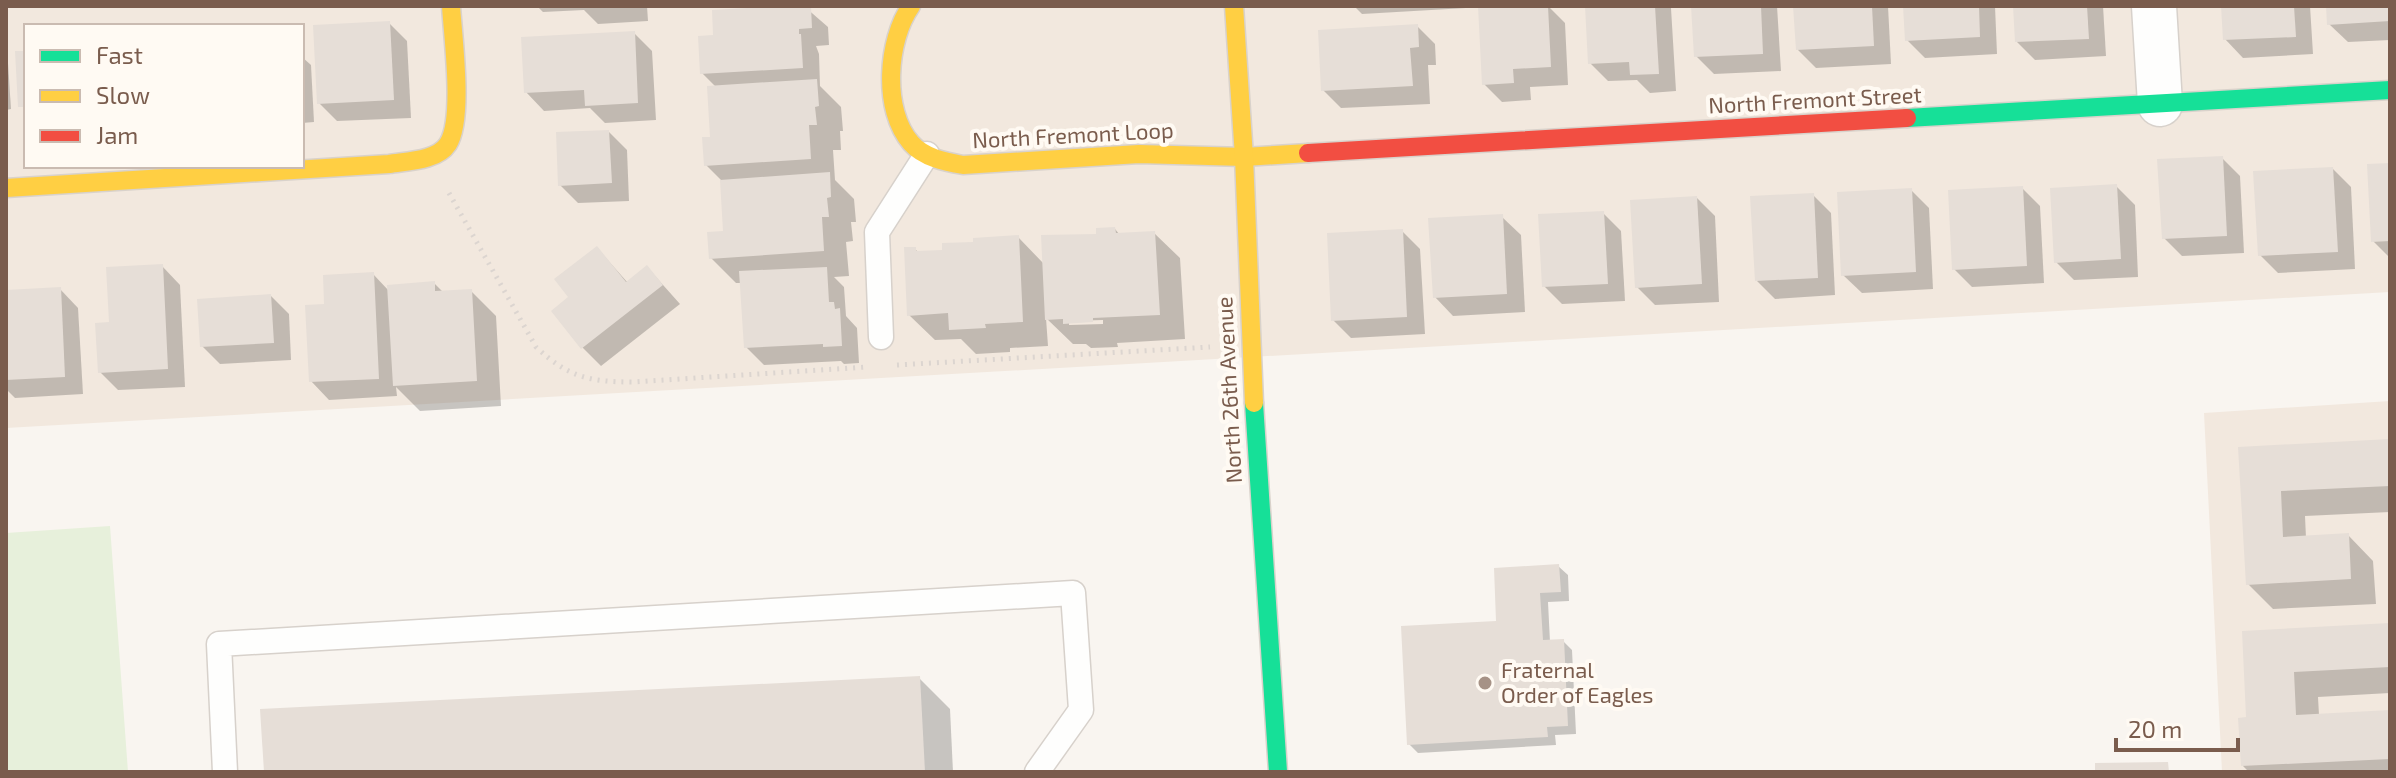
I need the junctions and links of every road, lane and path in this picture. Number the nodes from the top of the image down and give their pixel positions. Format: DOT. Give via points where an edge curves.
graph roads {
  1 [pos="451,6"];
  2 [pos="1234,6"];
  3 [pos="2154,6"];
  4 [pos="902,9"];
  5 [pos="2390,90"];
  6 [pos="2160,104"];
  7 [pos="927,154"];
  8 [pos="429,157"];
  9 [pos="1244,157"];
  10 [pos="6,188"];
  11 [pos="881,337"];
  12 [pos="1218,346"];
  13 [pos="225,772"];
  14 [pos="1037,772"];
  15 [pos="1278,772"];
  1 -- 8 [label="street" via="456,121 447,146"];
  2 -- 9 [label="street, North 26th Avenue"];
  3 -- 6 [label="street"];
  4 -- 7 [label="street" via="893,43 895,104 912,144"];
  5 -- 6 [label="street, North Fremont Street"];
  6 -- 9 [label="street, North Fremont Street"];
  7 -- 9 [label="street, North Fremont Loop" via="963,165 1187,154"];
  7 -- 11 [label="lane" via="877,232"];
  8 -- 10 [label="street" via="389,164"];
  8 -- 12 [label="path" via="536,347 573,375 633,382"];
  9 -- 15 [label="street, North 26th Avenue" via="1250,345"];
  13 -- 14 [label="lane" via="219,644 1073,593 1081,710"];
}
